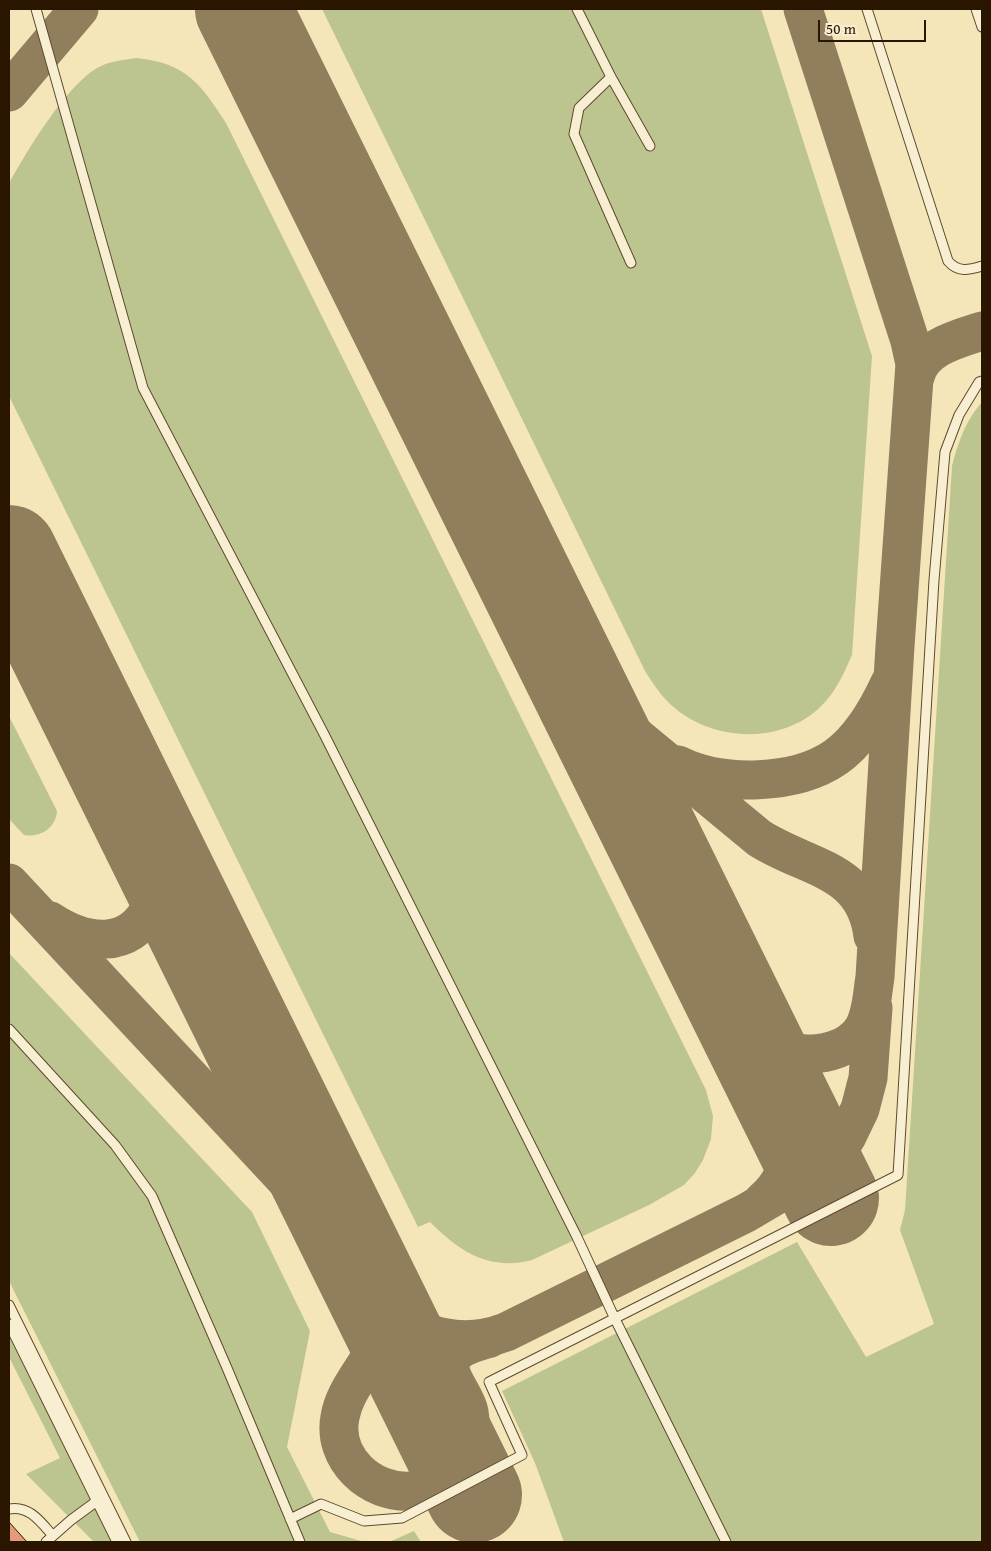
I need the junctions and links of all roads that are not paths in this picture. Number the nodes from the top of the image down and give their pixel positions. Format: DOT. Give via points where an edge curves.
graph roads {
  1 [pos="36,9"];
  2 [pos="577,9"];
  3 [pos="867,9"];
  4 [pos="976,9"];
  5 [pos="982,27"];
  6 [pos="611,77"];
  7 [pos="650,146"];
  8 [pos="631,263"];
  9 [pos="982,266"];
  10 [pos="982,380"];
  11 [pos="9,1029"];
  12 [pos="9,1305"];
  13 [pos="616,1319"];
  14 [pos="9,1324"];
  15 [pos="100,1499"];
  16 [pos="9,1510"];
  17 [pos="290,1519"];
  18 [pos="50,1539"];
  19 [pos="117,1542"];
  20 [pos="126,1542"];
  21 [pos="300,1542"];
  22 [pos="726,1542"];
  1 -- 13 [label="lane" via="143,388 324,734"];
  2 -- 6 [label="lane"];
  3 -- 9 [label="lane" via="948,261 962,270"];
  4 -- 5 [label="lane"];
  6 -- 7 [label="lane"];
  6 -- 8 [label="lane" via="579,108 574,134"];
  10 -- 13 [label="lane" via="959,415 945,452 934,580 898,1175"];
  11 -- 17 [label="lane" via="115,1145 152,1196"];
  12 -- 15 [label="lane"];
  13 -- 17 [label="lane" via="489,1382 522,1455 402,1518 364,1521 321,1504"];
  13 -- 22 [label="lane"];
  14 -- 15 [label="lane"];
  15 -- 18 [label="lane"];
  15 -- 19 [label="lane"];
  15 -- 20 [label="lane"];
  16 -- 18 [label="lane" via="19,1508 35,1516"];
  17 -- 21 [label="lane"];
}
